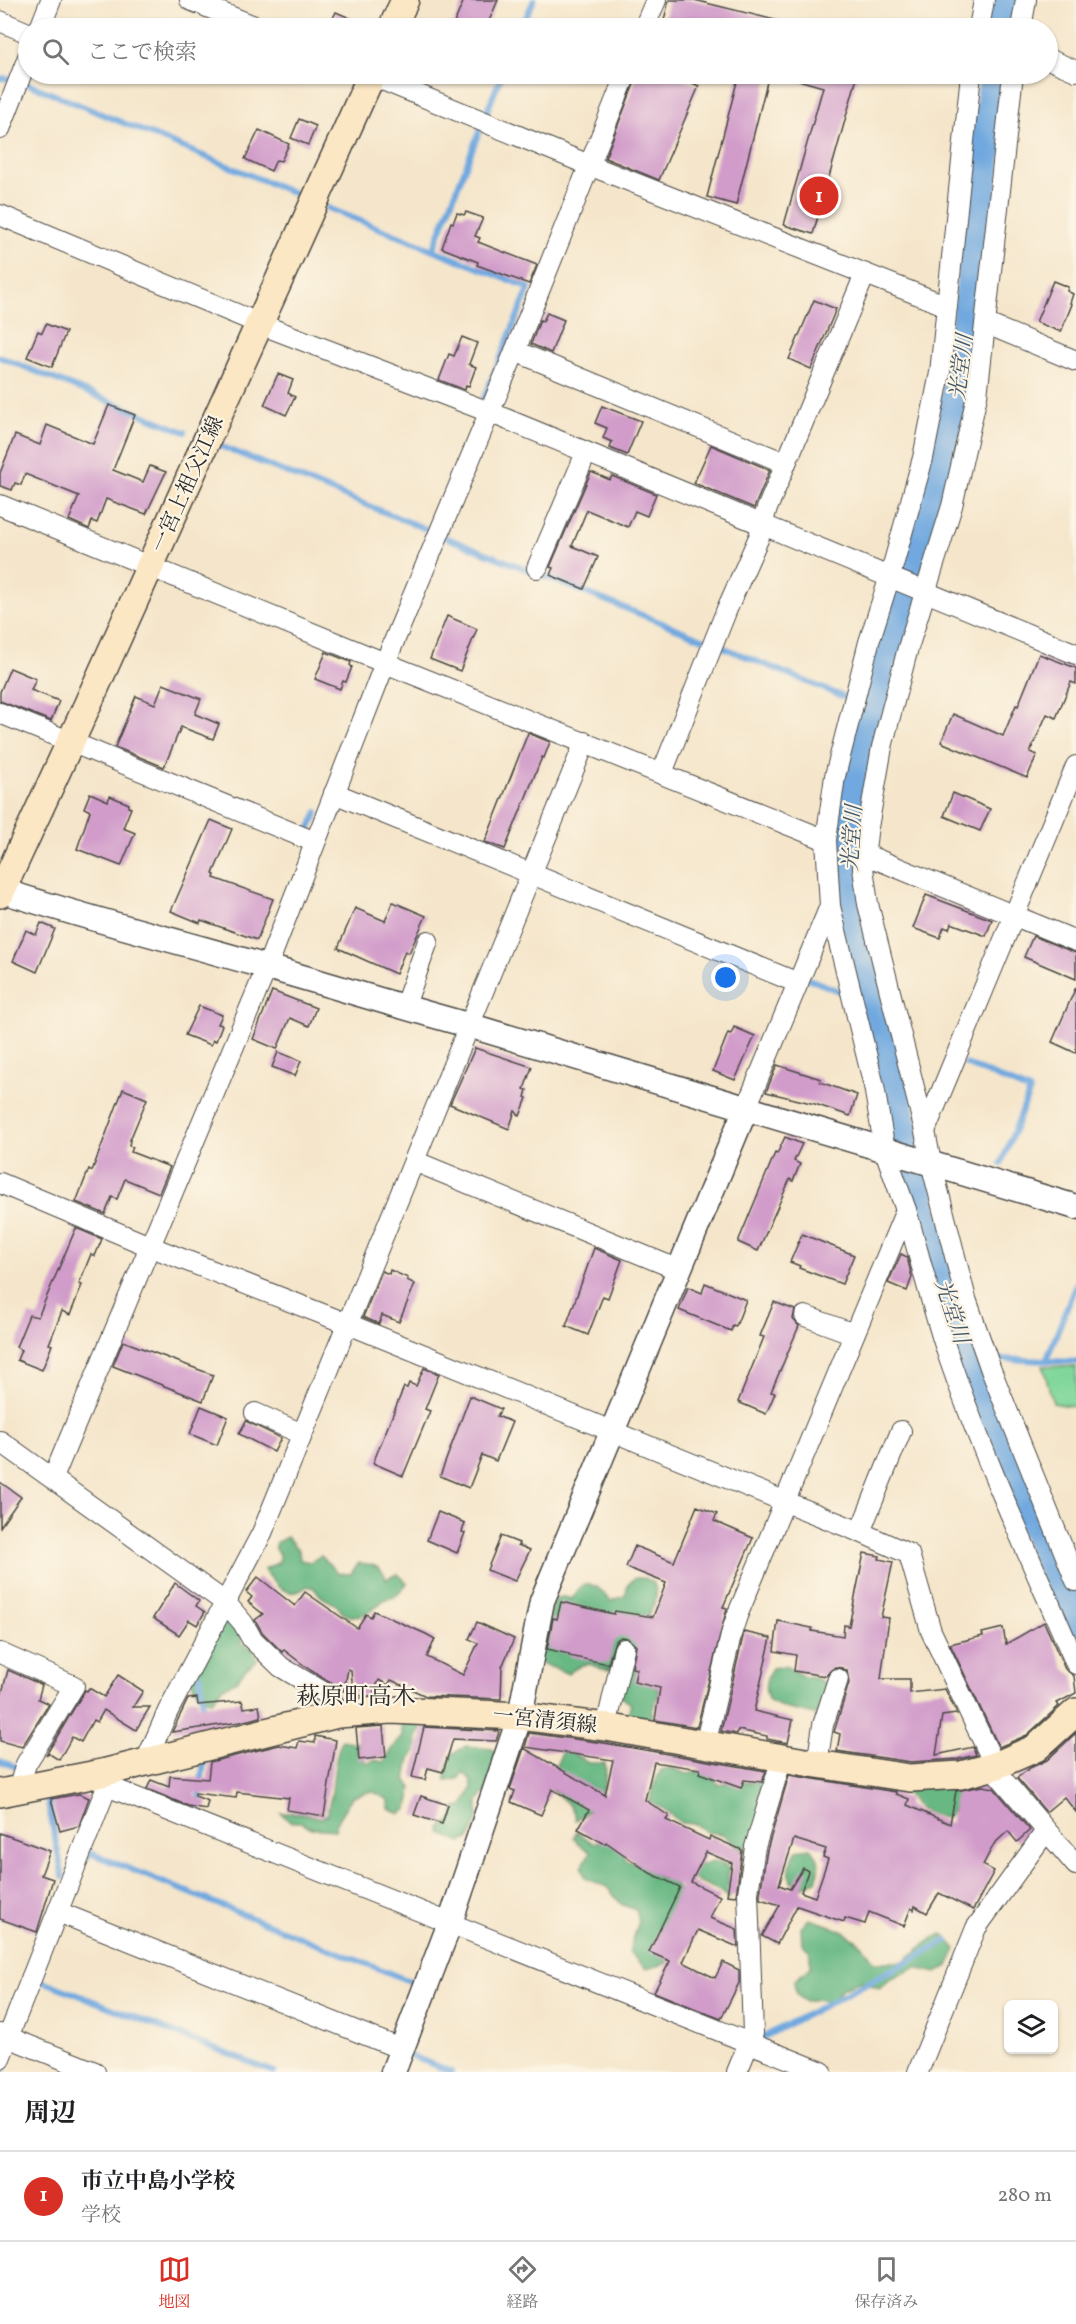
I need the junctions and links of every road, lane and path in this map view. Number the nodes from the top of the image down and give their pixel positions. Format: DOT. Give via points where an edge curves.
graph roads {
  1 [pos="51,0"];
  2 [pos="190,0"];
  3 [pos="405,0"];
  4 [pos="656,0"];
  5 [pos="984,0"];
  6 [pos="1026,0"];
  7 [pos="44,18"];
  8 [pos="234,18"];
  9 [pos="397,18"];
  10 [pos="648,18"];
  11 [pos="981,18"];
  12 [pos="1023,18"];
  13 [pos="0,21"];
  14 [pos="18,29"];
  15 [pos="1058,64"];
  16 [pos="1076,71"];
  17 [pos="18,83"];
  18 [pos="366,84"];
  19 [pos="394,84"];
  20 [pos="622,84"];
  21 [pos="970,84"];
  22 [pos="1012,84"];
  23 [pos="0,129"];
  24 [pos="590,165"];
  25 [pos="0,215"];
  26 [pos="865,274"];
  27 [pos="947,306"];
  28 [pos="259,323"];
  29 [pos="987,324"];
  30 [pos="515,351"];
  31 [pos="1076,361"];
  32 [pos="489,412"];
  33 [pos="586,453"];
  34 [pos="786,463"];
  35 [pos="0,505"];
  36 [pos="763,525"];
  37 [pos="150,566"];
  38 [pos="537,568"];
  39 [pos="892,577"];
  40 [pos="925,592"];
  41 [pos="1076,654"];
  42 [pos="385,663"];
  43 [pos="0,713"];
  44 [pos="70,742"];
  45 [pos="585,742"];
  46 [pos="1076,765"];
  47 [pos="662,773"];
  48 [pos="334,793"];
  49 [pos="826,840"];
  50 [pos="315,842"];
  51 [pos="864,854"];
  52 [pos="531,873"];
  53 [pos="0,892"];
  54 [pos="830,906"];
  55 [pos="1014,915"];
  56 [pos="428,941"];
  57 [pos="1076,941"];
  58 [pos="267,967"];
  59 [pos="798,983"];
  60 [pos="404,1008"];
  61 [pos="468,1025"];
  62 [pos="746,1108"];
  63 [pos="925,1131"];
  64 [pos="888,1152"];
  65 [pos="414,1161"];
  66 [pos="929,1163"];
  67 [pos="0,1183"];
  68 [pos="1076,1207"];
  69 [pos="906,1210"];
  70 [pos="149,1246"];
  71 [pos="679,1270"];
  72 [pos="805,1316"];
  73 [pos="348,1324"];
  74 [pos="854,1334"];
  75 [pos="255,1413"];
  76 [pos="614,1431"];
  77 [pos="901,1431"];
  78 [pos="302,1434"];
  79 [pos="0,1442"];
  80 [pos="52,1478"];
  81 [pos="786,1502"];
  82 [pos="860,1532"];
  83 [pos="1076,1581"];
  84 [pos="226,1603"];
  85 [pos="624,1649"];
  86 [pos="0,1653"];
  87 [pos="1076,1664"];
  88 [pos="838,1679"];
  89 [pos="1076,1712"];
  90 [pos="338,1714"];
  91 [pos="520,1716"];
  92 [pos="606,1727"];
  93 [pos="705,1745"];
  94 [pos="782,1758"];
  95 [pos="146,1761"];
  96 [pos="817,1764"];
  97 [pos="996,1766"];
  98 [pos="105,1780"];
  99 [pos="9,1791"];
  100 [pos="1046,1831"];
  101 [pos="1076,1865"];
  102 [pos="58,1912"];
  103 [pos="450,1923"];
  104 [pos="4,2036"];
  105 [pos="749,2043"];
  106 [pos="401,2049"];
  107 [pos="0,2058"];
  108 [pos="95,2072"];
  109 [pos="393,2072"];
  110 [pos="737,2072"];
  111 [pos="822,2072"];
  112 [pos="918,2072"];
  1 -- 7 [label="street"];
  2 -- 8 [label="street"];
  3 -- 9 [label="main road"];
  4 -- 10 [label="street"];
  5 -- 11 [label="street"];
  6 -- 12 [label="street"];
  13 -- 14 [label="street"];
  15 -- 16 [label="street"];
  17 -- 23 [label="street"];
  18 -- 28 [label="main road, 一宮上祖父江線"];
  19 -- 24 [label="street"];
  20 -- 24 [label="street"];
  21 -- 27 [label="street"];
  22 -- 29 [label="street"];
  24 -- 26 [label="street"];
  24 -- 30 [label="street"];
  25 -- 28 [label="street"];
  26 -- 27 [label="street"];
  26 -- 34 [label="street"];
  27 -- 39 [label="street" via="933,414"];
  28 -- 32 [label="street"];
  28 -- 37 [label="main road, 一宮上祖父江線"];
  29 -- 31 [label="street"];
  29 -- 40 [label="street" via="977,396 952,506"];
  30 -- 32 [label="street"];
  30 -- 34 [label="street"];
  32 -- 33 [label="street"];
  32 -- 42 [label="street"];
  33 -- 36 [label="street"];
  33 -- 38 [label="street"];
  34 -- 36 [label="street"];
  35 -- 37 [label="street"];
  36 -- 39 [label="street"];
  36 -- 47 [label="street"];
  37 -- 42 [label="street"];
  37 -- 44 [label="main road, 一宮上祖父江線"];
  39 -- 40 [label="street"];
  39 -- 49 [label="street" via="847,723 834,776"];
  40 -- 41 [label="street"];
  40 -- 51 [label="street" via="882,747"];
  42 -- 45 [label="street"];
  42 -- 48 [label="street"];
  43 -- 44 [label="street"];
  44 -- 50 [label="street"];
  44 -- 53 [label="main road, 一宮上祖父江線"];
  45 -- 47 [label="street"];
  45 -- 52 [label="street"];
  46 -- 55 [label="street"];
  47 -- 49 [label="street"];
  48 -- 50 [label="street"];
  48 -- 52 [label="street"];
  49 -- 54 [label="street"];
  50 -- 58 [label="street"];
  51 -- 55 [label="street"];
  51 -- 63 [label="street" via="868,904"];
  52 -- 59 [label="street"];
  52 -- 61 [label="street"];
  53 -- 58 [label="street"];
  54 -- 59 [label="street"];
  54 -- 64 [label="street"];
  55 -- 57 [label="street"];
  55 -- 63 [label="street"];
  56 -- 60 [label="street"];
  58 -- 60 [label="street"];
  58 -- 70 [label="street"];
  59 -- 62 [label="street"];
  60 -- 61 [label="street"];
  61 -- 62 [label="street"];
  61 -- 65 [label="street"];
  62 -- 64 [label="street"];
  62 -- 71 [label="street"];
  63 -- 66 [label="street"];
  64 -- 66 [label="street"];
  64 -- 69 [label="street"];
  65 -- 71 [label="street"];
  65 -- 73 [label="street"];
  66 -- 68 [label="street"];
  66 -- 83 [label="street" via="976,1329"];
  67 -- 70 [label="street"];
  69 -- 74 [label="street"];
  69 -- 87 [label="street" via="953,1368"];
  70 -- 73 [label="street"];
  70 -- 80 [label="street"];
  71 -- 76 [label="street"];
  72 -- 74 [label="street"];
  73 -- 76 [label="street"];
  73 -- 78 [label="street"];
  74 -- 81 [label="street"];
  75 -- 78 [label="street"];
  76 -- 81 [label="street"];
  76 -- 91 [label="street" via="542,1601"];
  77 -- 82 [label="street"];
  78 -- 84 [label="street" via="262,1533"];
  79 -- 80 [label="street"];
  80 -- 84 [label="street"];
  81 -- 82 [label="street"];
  81 -- 93 [label="street" via="732,1631"];
  82 -- 97 [label="street" via="909,1554 931,1631"];
  84 -- 90 [label="street" via="252,1639 281,1667 330,1696"];
  84 -- 95 [label="street"];
  85 -- 92 [label="street"];
  86 -- 99 [label="street" via="74,1686"];
  88 -- 96 [label="street" via="823,1725"];
  89 -- 97 [label="main road, 一宮清須線" via="1036,1748"];
  90 -- 91 [label="main road, 一宮清須線" via="391,1710"];
  90 -- 95 [label="main road, 一宮清須線"];
  91 -- 92 [label="main road, 一宮清須線"];
  91 -- 103 [label="street"];
  92 -- 93 [label="main road, 一宮清須線"];
  93 -- 94 [label="main road, 一宮清須線"];
  94 -- 96 [label="main road, 一宮清須線"];
  94 -- 105 [label="street" via="755,1847 748,1893 753,2032"];
  95 -- 98 [label="main road, 一宮清須線"];
  96 -- 97 [label="main road, 一宮清須線" via="910,1778 961,1775"];
  97 -- 100 [label="street" via="997,1773"];
  98 -- 99 [label="main road, 一宮清須線"];
  98 -- 102 [label="street"];
  98 -- 103 [label="street"];
  100 -- 101 [label="street"];
  100 -- 112 [label="street" via="976,1928"];
  102 -- 104 [label="street"];
  102 -- 106 [label="street"];
  103 -- 105 [label="street"];
  103 -- 106 [label="street"];
  104 -- 107 [label="street"];
  104 -- 108 [label="street"];
  105 -- 110 [label="street"];
  105 -- 111 [label="street"];
  106 -- 109 [label="street"];
}
